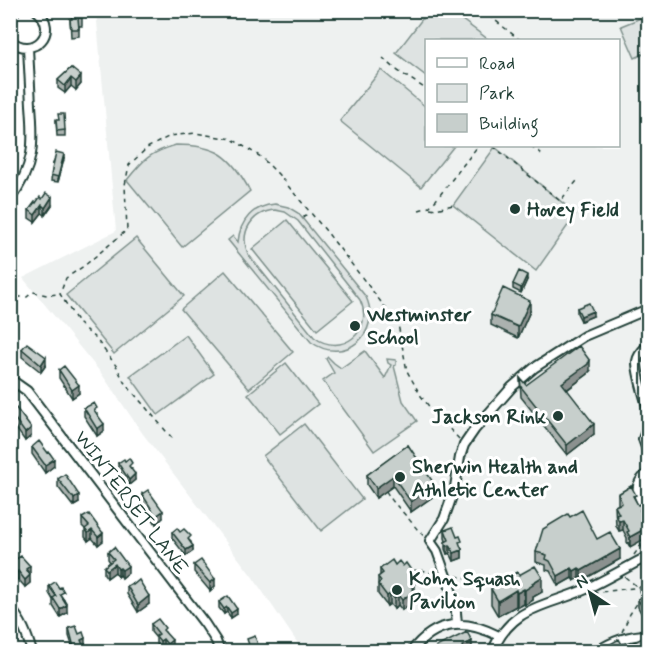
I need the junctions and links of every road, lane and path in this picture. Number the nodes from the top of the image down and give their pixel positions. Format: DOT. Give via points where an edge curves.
graph roads {
  1 [pos="16,10"];
  2 [pos="36,10"];
  3 [pos="482,10"];
  4 [pos="10,15"];
  5 [pos="519,39"];
  6 [pos="10,40"];
  7 [pos="28,48"];
  8 [pos="383,58"];
  9 [pos="425,88"];
  10 [pos="477,147"];
  11 [pos="494,147"];
  12 [pos="532,147"];
  13 [pos="541,155"];
  14 [pos="577,181"];
  15 [pos="10,199"];
  16 [pos="453,205"];
  17 [pos="429,207"];
  18 [pos="419,210"];
  19 [pos="309,211"];
  20 [pos="303,218"];
  21 [pos="10,292"];
  22 [pos="60,294"];
  23 [pos="648,309"];
  24 [pos="648,345"];
  25 [pos="10,380"];
  26 [pos="648,409"];
  27 [pos="648,426"];
  28 [pos="172,438"];
  29 [pos="465,444"];
  30 [pos="648,453"];
  31 [pos="648,473"];
  32 [pos="386,491"];
  33 [pos="648,514"];
  34 [pos="430,541"];
  35 [pos="640,542"];
  36 [pos="648,556"];
  37 [pos="631,558"];
  38 [pos="410,571"];
  39 [pos="619,572"];
  40 [pos="446,576"];
  41 [pos="456,576"];
  42 [pos="506,581"];
  43 [pos="10,608"];
  44 [pos="458,624"];
  45 [pos="621,634"];
  46 [pos="648,635"];
  47 [pos="500,636"];
  48 [pos="32,651"];
  49 [pos="220,651"];
  50 [pos="411,651"];
  51 [pos="492,651"];
  52 [pos="596,651"];
  1 -- 4 [label="street"];
  2 -- 7 [label="street" via="45,21 46,33 39,43"];
  3 -- 5 [label="path"];
  6 -- 7 [label="street"];
  7 -- 15 [label="street" via="31,157 25,176"];
  8 -- 9 [label="path"];
  10 -- 17 [label="path"];
  11 -- 14 [label="path" via="560,201"];
  12 -- 13 [label="path"];
  16 -- 17 [label="path"];
  17 -- 18 [label="path"];
  19 -- 20 [label="path"];
  19 -- 22 [label="path" via="261,157 232,139 195,133 170,136 147,148 129,165 125,185 127,230 66,278"];
  19 -- 29 [label="path" via="398,324 408,371 421,396"];
  21 -- 22 [label="path" via="16,297 27,297 33,292"];
  22 -- 28 [label="path" via="79,324 117,367 124,382"];
  23 -- 29 [label="street" via="584,336 534,368 512,387"];
  24 -- 26 [label="street" via="637,363"];
  25 -- 49 [label="street, WINTERSET LANE" via="27,391 205,624"];
  27 -- 30 [label="street" via="643,439"];
  29 -- 34 [label="street" via="450,505"];
  31 -- 33 [label="street" via="637,488"];
  32 -- 34 [label="path" via="418,532"];
  34 -- 40 [label="street"];
  35 -- 37 [label="path"];
  36 -- 39 [label="street"];
  38 -- 40 [label="path" via="427,570"];
  39 -- 45 [label="path" via="639,588 640,598"];
  39 -- 47 [label="street" via="585,590 542,604 511,622"];
  40 -- 44 [label="street" via="456,603"];
  41 -- 42 [label="path" via="488,583"];
  43 -- 48 [label="street" via="18,616"];
  44 -- 47 [label="street"];
  44 -- 50 [label="street" via="433,632"];
  46 -- 52 [label="street" via="621,639"];
  47 -- 51 [label="street"];
}
